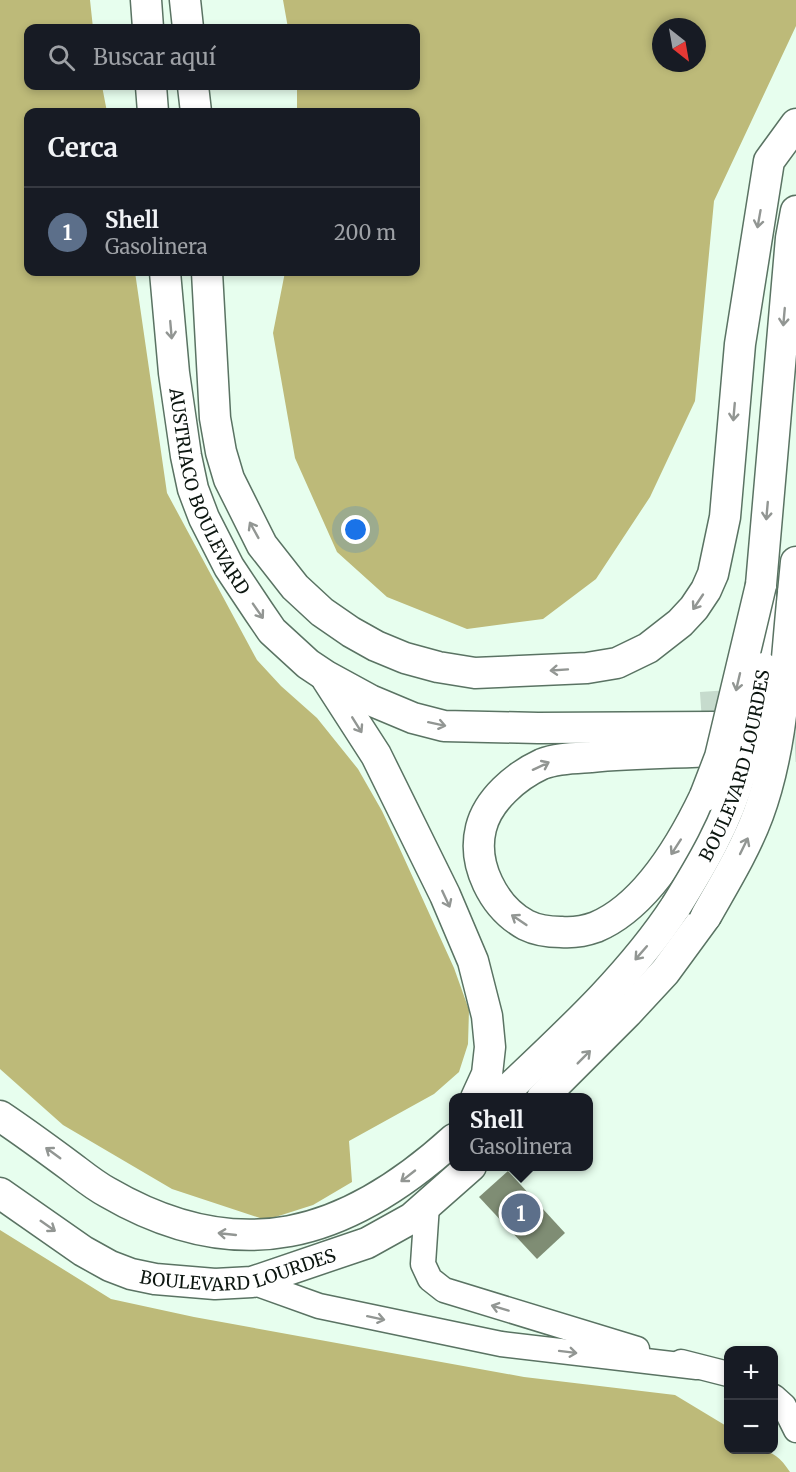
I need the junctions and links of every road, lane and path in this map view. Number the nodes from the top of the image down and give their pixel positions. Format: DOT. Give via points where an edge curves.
graph roads {
  1 [pos="146,0"];
  2 [pos="185,0"];
  3 [pos="148,24"];
  4 [pos="188,24"];
  5 [pos="151,90"];
  6 [pos="193,90"];
  7 [pos="153,108"];
  8 [pos="196,108"];
  9 [pos="796,124"];
  10 [pos="796,211"];
  11 [pos="165,276"];
  12 [pos="207,276"];
  13 [pos="796,562"];
  14 [pos="761,585"];
  15 [pos="326,676"];
  16 [pos="478,1093"];
  17 [pos="504,1093"];
  18 [pos="547,1093"];
  19 [pos="0,1116"];
  20 [pos="449,1142"];
  21 [pos="467,1171"];
  22 [pos="0,1192"];
  23 [pos="428,1206"];
  24 [pos="252,1282"];
  25 [pos="697,1367"];
  26 [pos="724,1373"];
  27 [pos="777,1400"];
  28 [pos="796,1430"];
  1 -- 3 [label="main road"];
  2 -- 4 [label="main road"];
  5 -- 7 [label="main road"];
  6 -- 8 [label="main road"];
  9 -- 12 [label="main road, AUSTRIACO BOULEVARD, one-way" via="769,161 740,344 725,517 713,574 694,608 680,623 648,648 617,663 475,673 405,658 376,646 322,612 276,565 229,479 215,418"];
  10 -- 14 [label="main road, BOULEVARD LOURDES, one-way"];
  11 -- 15 [label="main road, AUSTRIACO BOULEVARD, one-way" via="186,456 204,518 229,567 272,631"];
  18 -- 13 [label="main road, BOULEVARD LOURDES, one-way, bridge" via="657,980 706,916 745,845 758,816 775,756"];
  14 -- 15 [label="main road, bridge" via="720,757 705,796 657,875 628,906 609,920 581,932 551,932 527,926 506,910 489,887 479,853 481,827 488,812 518,778 551,761 615,755 710,728 444,726 392,710"];
  14 -- 17 [label="main road, BOULEVARD LOURDES, one-way, bridge" via="763,668 740,776 710,846 663,926 615,983"];
  15 -- 16 [label="main road, one-way" via="376,755 473,961 487,1016 490,1047 487,1074"];
  20 -- 19 [label="main road, BOULEVARD LOURDES, one-way" via="390,1190 353,1210 283,1234 247,1236 175,1223 138,1209 105,1191"];
  21 -- 23 [label="main road, BOULEVARD LOURDES"];
  22 -- 24 [label="main road, BOULEVARD LOURDES, one-way" via="83,1251 131,1274 185,1283"];
  23 -- 24 [label="main road, BOULEVARD LOURDES" via="367,1243"];
  25 -- 23 [label="street, one-way" via="444,1290 430,1279 423,1264"];
  24 -- 25 [label="street, one-way" via="318,1306 501,1344"];
  25 -- 26 [label="street"];
  27 -- 28 [label="street"];
}
